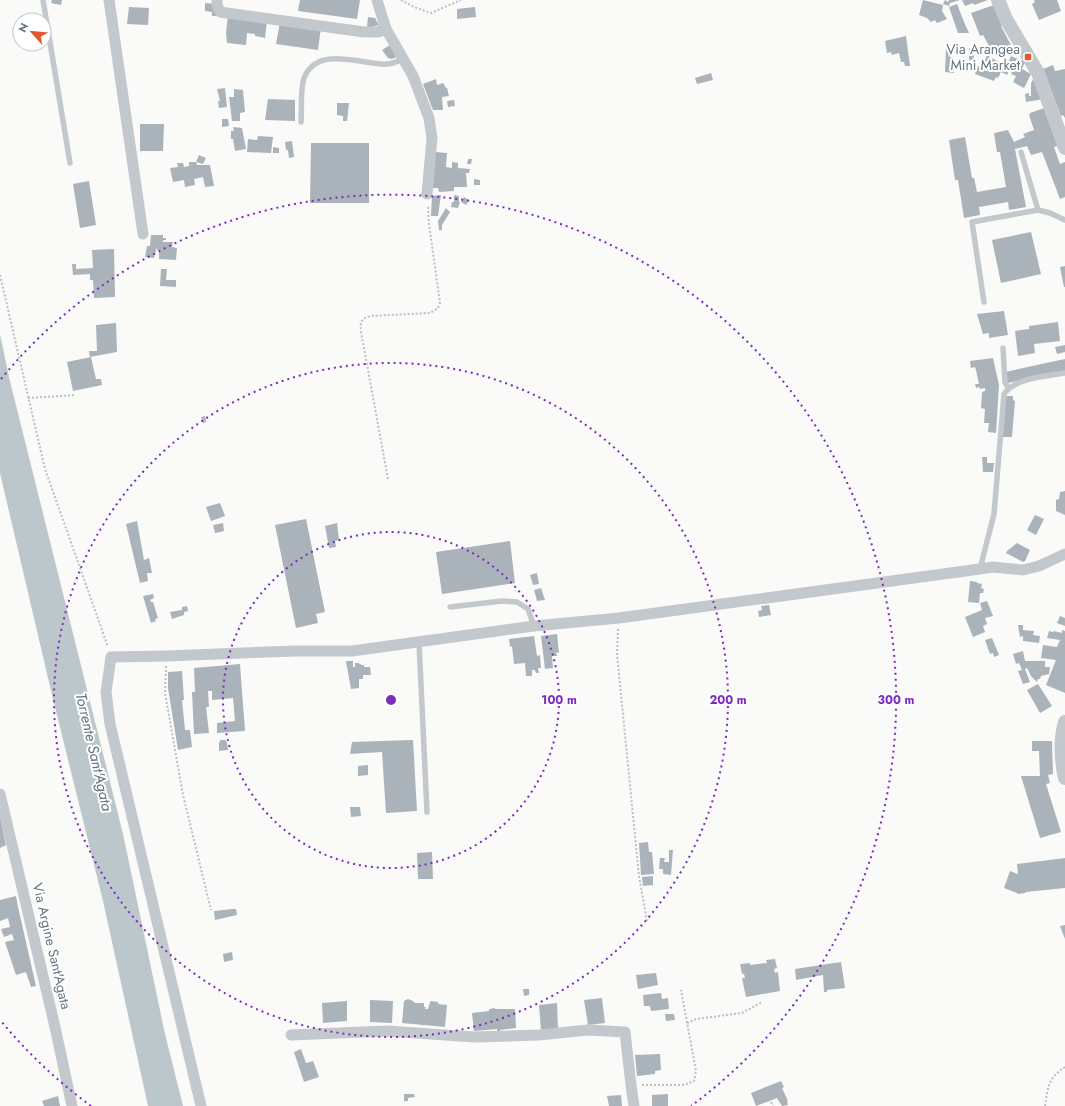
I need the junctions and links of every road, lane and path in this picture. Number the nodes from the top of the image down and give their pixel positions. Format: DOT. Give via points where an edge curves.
graph roads {
  1 [pos="43,0"];
  2 [pos="109,0"];
  3 [pos="217,0"];
  4 [pos="377,0"];
  5 [pos="401,0"];
  6 [pos="461,0"];
  7 [pos="998,0"];
  8 [pos="386,29"];
  9 [pos="403,59"];
  10 [pos="301,122"];
  11 [pos="1065,148"];
  12 [pos="1021,152"];
  13 [pos="70,163"];
  14 [pos="427,194"];
  15 [pos="1038,210"];
  16 [pos="1065,220"];
  17 [pos="143,234"];
  18 [pos="0,275"];
  19 [pos="984,302"];
  20 [pos="1003,348"];
  21 [pos="1065,372"];
  22 [pos="1008,388"];
  23 [pos="76,395"];
  24 [pos="28,398"];
  25 [pos="388,479"];
  26 [pos="1065,554"];
  27 [pos="980,570"];
  28 [pos="450,607"];
  29 [pos="619,618"];
  30 [pos="534,626"];
  31 [pos="420,642"];
  32 [pos="166,656"];
  33 [pos="111,657"];
  34 [pos="1065,722"];
  35 [pos="1065,778"];
  36 [pos="0,794"];
  37 [pos="427,812"];
  38 [pos="211,910"];
  39 [pos="647,922"];
  40 [pos="681,990"];
  41 [pos="762,1002"];
  42 [pos="687,1023"];
  43 [pos="291,1035"];
  44 [pos="1065,1067"];
  45 [pos="631,1085"];
  46 [pos="771,1102"];
  47 [pos="72,1106"];
  48 [pos="201,1106"];
  49 [pos="634,1106"];
  50 [pos="773,1106"];
  51 [pos="1045,1106"];
  1 -- 13 [label="lane"];
  2 -- 17 [label="street"];
  3 -- 8 [label="street" via="220,12 364,32"];
  4 -- 8 [label="street"];
  5 -- 6 [label="path" via="431,13"];
  7 -- 11 [label="street" via="1006,19 1038,73"];
  8 -- 9 [label="street"];
  9 -- 10 [label="lane" via="392,64 383,64 336,58 315,64 304,79"];
  9 -- 14 [label="street" via="413,76 429,118 432,138"];
  12 -- 15 [label="lane"];
  14 -- 25 [label="path" via="440,302 438,308 430,313 370,316 363,318 361,322 363,347"];
  15 -- 16 [label="lane"];
  15 -- 19 [label="lane" via="972,222"];
  18 -- 24 [label="path"];
  20 -- 22 [label="lane" via="1005,382"];
  21 -- 22 [label="lane" via="1018,382"];
  22 -- 27 [label="lane" via="1004,394 994,514"];
  23 -- 24 [label="path"];
  24 -- 33 [label="path" via="45,469"];
  26 -- 27 [label="street" via="1023,570 993,567"];
  27 -- 29 [label="street"];
  28 -- 30 [label="lane" via="502,601 518,602 528,609"];
  29 -- 30 [label="street"];
  29 -- 39 [label="path" via="617,654 639,876"];
  30 -- 31 [label="street"];
  31 -- 32 [label="street" via="352,651"];
  31 -- 37 [label="lane"];
  32 -- 33 [label="street"];
  32 -- 38 [label="path" via="165,693 181,788"];
  33 -- 48 [label="street" via="106,692 110,724"];
  34 -- 35 [label="street" via="1062,766"];
  36 -- 47 [label="street, Via Argine Sant'Agata"];
  40 -- 42 [label="path"];
  41 -- 42 [label="path" via="742,1013 696,1019"];
  42 -- 45 [label="path" via="696,1071 694,1081 684,1085"];
  43 -- 45 [label="street" via="387,1031 474,1037 588,1030 625,1032"];
  44 -- 51 [label="path" via="1056,1072 1050,1081"];
  45 -- 49 [label="street"];
  46 -- 50 [label="path"];
}
